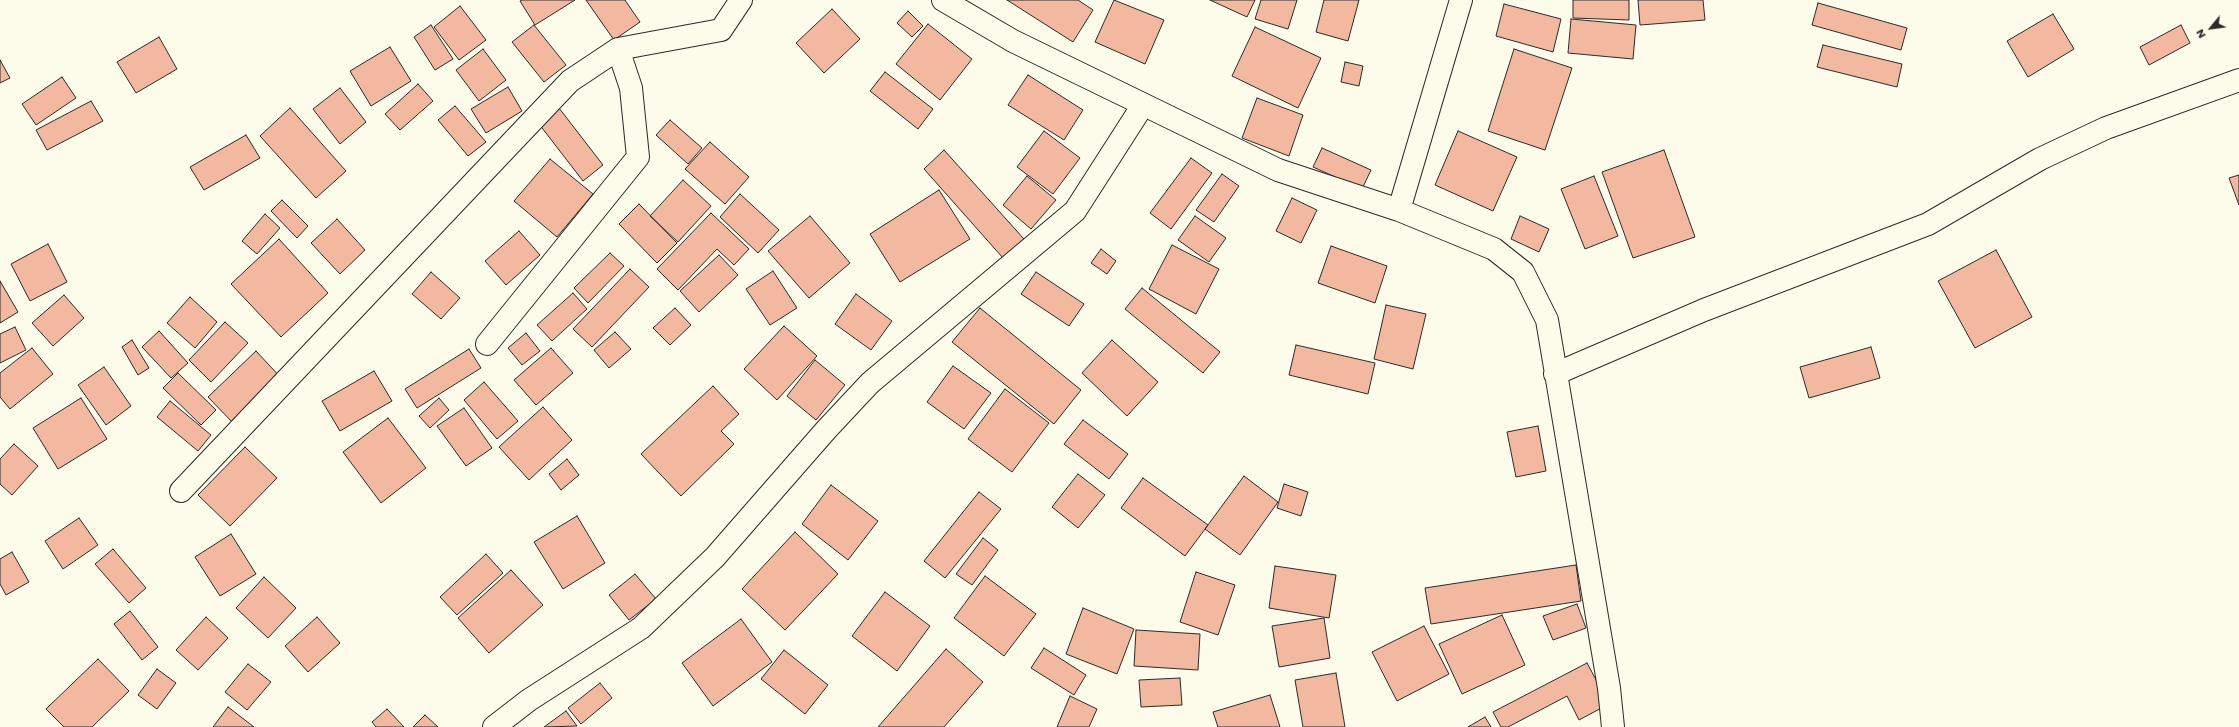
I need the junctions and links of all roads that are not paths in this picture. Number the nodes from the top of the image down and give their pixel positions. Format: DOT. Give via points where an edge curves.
graph roads {
  1 [pos="741,0"];
  2 [pos="943,0"];
  3 [pos="1462,0"];
  4 [pos="618,49"];
  5 [pos="2239,80"];
  6 [pos="1143,105"];
  7 [pos="1398,210"];
  8 [pos="487,344"];
  9 [pos="1555,374"];
  10 [pos="181,491"];
  11 [pos="494,727"];
  12 [pos="1613,727"];
  1 -- 4 [label="street" via="721,30"];
  2 -- 6 [label="street" via="1013,41"];
  3 -- 7 [label="street"];
  4 -- 8 [label="street" via="631,88 638,157"];
  4 -- 10 [label="street" via="570,81"];
  5 -- 9 [label="street" via="2106,128 2040,159 1928,224 1704,310"];
  6 -- 7 [label="street" via="1278,170"];
  6 -- 11 [label="street" via="1075,211 870,383 715,557 641,628 529,700"];
  7 -- 9 [label="street" via="1494,249 1523,272 1547,320"];
  9 -- 12 [label="street" via="1609,688"];
}
